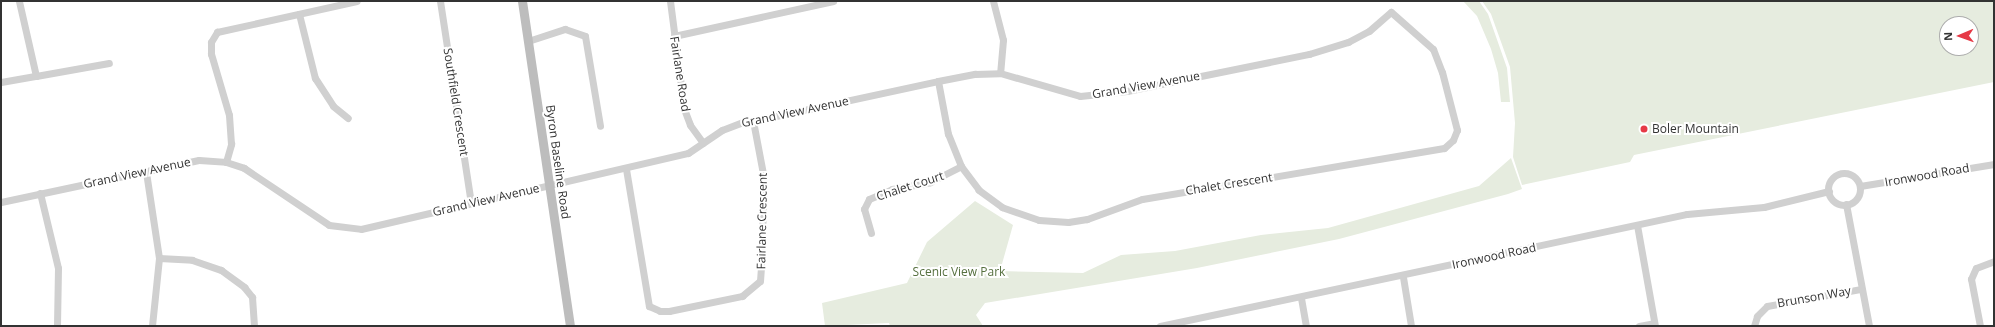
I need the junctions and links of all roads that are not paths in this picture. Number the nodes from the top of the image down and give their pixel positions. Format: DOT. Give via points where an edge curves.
graph roads {
  1 [pos="19,1"];
  2 [pos="357,1"];
  3 [pos="440,1"];
  4 [pos="522,1"];
  5 [pos="670,1"];
  6 [pos="833,1"];
  7 [pos="992,1"];
  8 [pos="1391,12"];
  9 [pos="299,14"];
  10 [pos="674,36"];
  11 [pos="528,41"];
  12 [pos="109,63"];
  13 [pos="1000,73"];
  14 [pos="36,76"];
  15 [pos="938,81"];
  16 [pos="1,82"];
  17 [pos="348,118"];
  18 [pos="753,120"];
  19 [pos="600,126"];
  20 [pos="703,143"];
  21 [pos="226,162"];
  22 [pos="1994,164"];
  23 [pos="961,166"];
  24 [pos="626,169"];
  25 [pos="146,172"];
  26 [pos="550,185"];
  27 [pos="1860,186"];
  28 [pos="1829,191"];
  29 [pos="40,193"];
  30 [pos="1,202"];
  31 [pos="471,203"];
  32 [pos="1846,204"];
  33 [pos="1637,225"];
  34 [pos="871,233"];
  35 [pos="159,258"];
  36 [pos="1994,261"];
  37 [pos="1403,276"];
  38 [pos="1861,289"];
  39 [pos="1301,298"];
  40 [pos="1654,324"];
  41 [pos="57,326"];
  42 [pos="152,326"];
  43 [pos="254,326"];
  44 [pos="570,326"];
  45 [pos="1160,326"];
  46 [pos="1306,326"];
  47 [pos="1411,326"];
  48 [pos="1639,326"];
  49 [pos="1754,326"];
  50 [pos="1869,326"];
  51 [pos="1980,326"];
  1 -- 14 [label="street"];
  2 -- 9 [label="street"];
  3 -- 31 [label="street, Southfield Crescent"];
  4 -- 11 [label="main road, Byron Baseline Road"];
  5 -- 10 [label="street, Fairlane Road"];
  6 -- 10 [label="street"];
  7 -- 13 [label="street" via="1003,40"];
  8 -- 13 [label="street, Grand View Avenue" via="1369,31 1348,42 1309,54 1127,91 1080,96"];
  8 -- 23 [label="street, Chalet Crescent" via="1433,49 1438,60 1456,130 1453,140 1444,148 1142,199 1087,219 1068,222 1039,220 1002,207 979,190"];
  9 -- 17 [label="street" via="315,78 333,106"];
  9 -- 21 [label="street" via="217,32 211,42 211,54 229,115 231,144"];
  10 -- 20 [label="street, Fairlane Road" via="684,109 690,125"];
  11 -- 19 [label="street" via="565,29 585,36"];
  11 -- 26 [label="main road, Byron Baseline Road"];
  12 -- 14 [label="street"];
  13 -- 15 [label="street, Grand View Avenue" via="975,74"];
  14 -- 16 [label="street"];
  15 -- 18 [label="street, Grand View Avenue"];
  15 -- 23 [label="street, Chalet Crescent" via="948,134"];
  18 -- 20 [label="street, Grand View Avenue" via="722,130"];
  18 -- 24 [label="street, Fairlane Crescent" via="764,179 761,266 760,281 742,296 669,311 660,311 649,306"];
  20 -- 24 [label="street, Grand View Avenue" via="688,153"];
  21 -- 25 [label="street, Grand View Avenue" via="199,160"];
  21 -- 31 [label="street, Grand View Avenue" via="244,168 329,225 344,228 361,229 382,225"];
  22 -- 27 [label="street, Ironwood Road"];
  23 -- 34 [label="street, Chalet Court" via="930,182 892,189 869,199 864,209"];
  24 -- 26 [label="street, Grand View Avenue"];
  25 -- 29 [label="street, Grand View Avenue"];
  25 -- 35 [label="street"];
  26 -- 31 [label="street, Grand View Avenue"];
  26 -- 44 [label="main road, Byron Baseline Road"];
  27 -- 28 [label="street" via="1854,177 1842,173 1832,179"];
  27 -- 32 [label="street" via="1855,200"];
  28 -- 32 [label="street" via="1834,201"];
  28 -- 33 [label="street, Ironwood Road" via="1764,207 1694,213"];
  29 -- 30 [label="street, Grand View Avenue"];
  29 -- 41 [label="street" via="58,268"];
  32 -- 38 [label="street"];
  33 -- 37 [label="street, Ironwood Road"];
  33 -- 40 [label="street"];
  35 -- 42 [label="street"];
  35 -- 43 [label="street" via="192,260 221,270 244,287 252,297"];
  36 -- 51 [label="street" via="1976,268 1971,279"];
  37 -- 39 [label="street, Ironwood Road"];
  37 -- 47 [label="street"];
  38 -- 49 [label="street, Brunson Way" via="1768,306 1757,316"];
  38 -- 50 [label="street"];
  39 -- 45 [label="street, Ironwood Road"];
  39 -- 46 [label="street"];
  40 -- 48 [label="street"];
}
